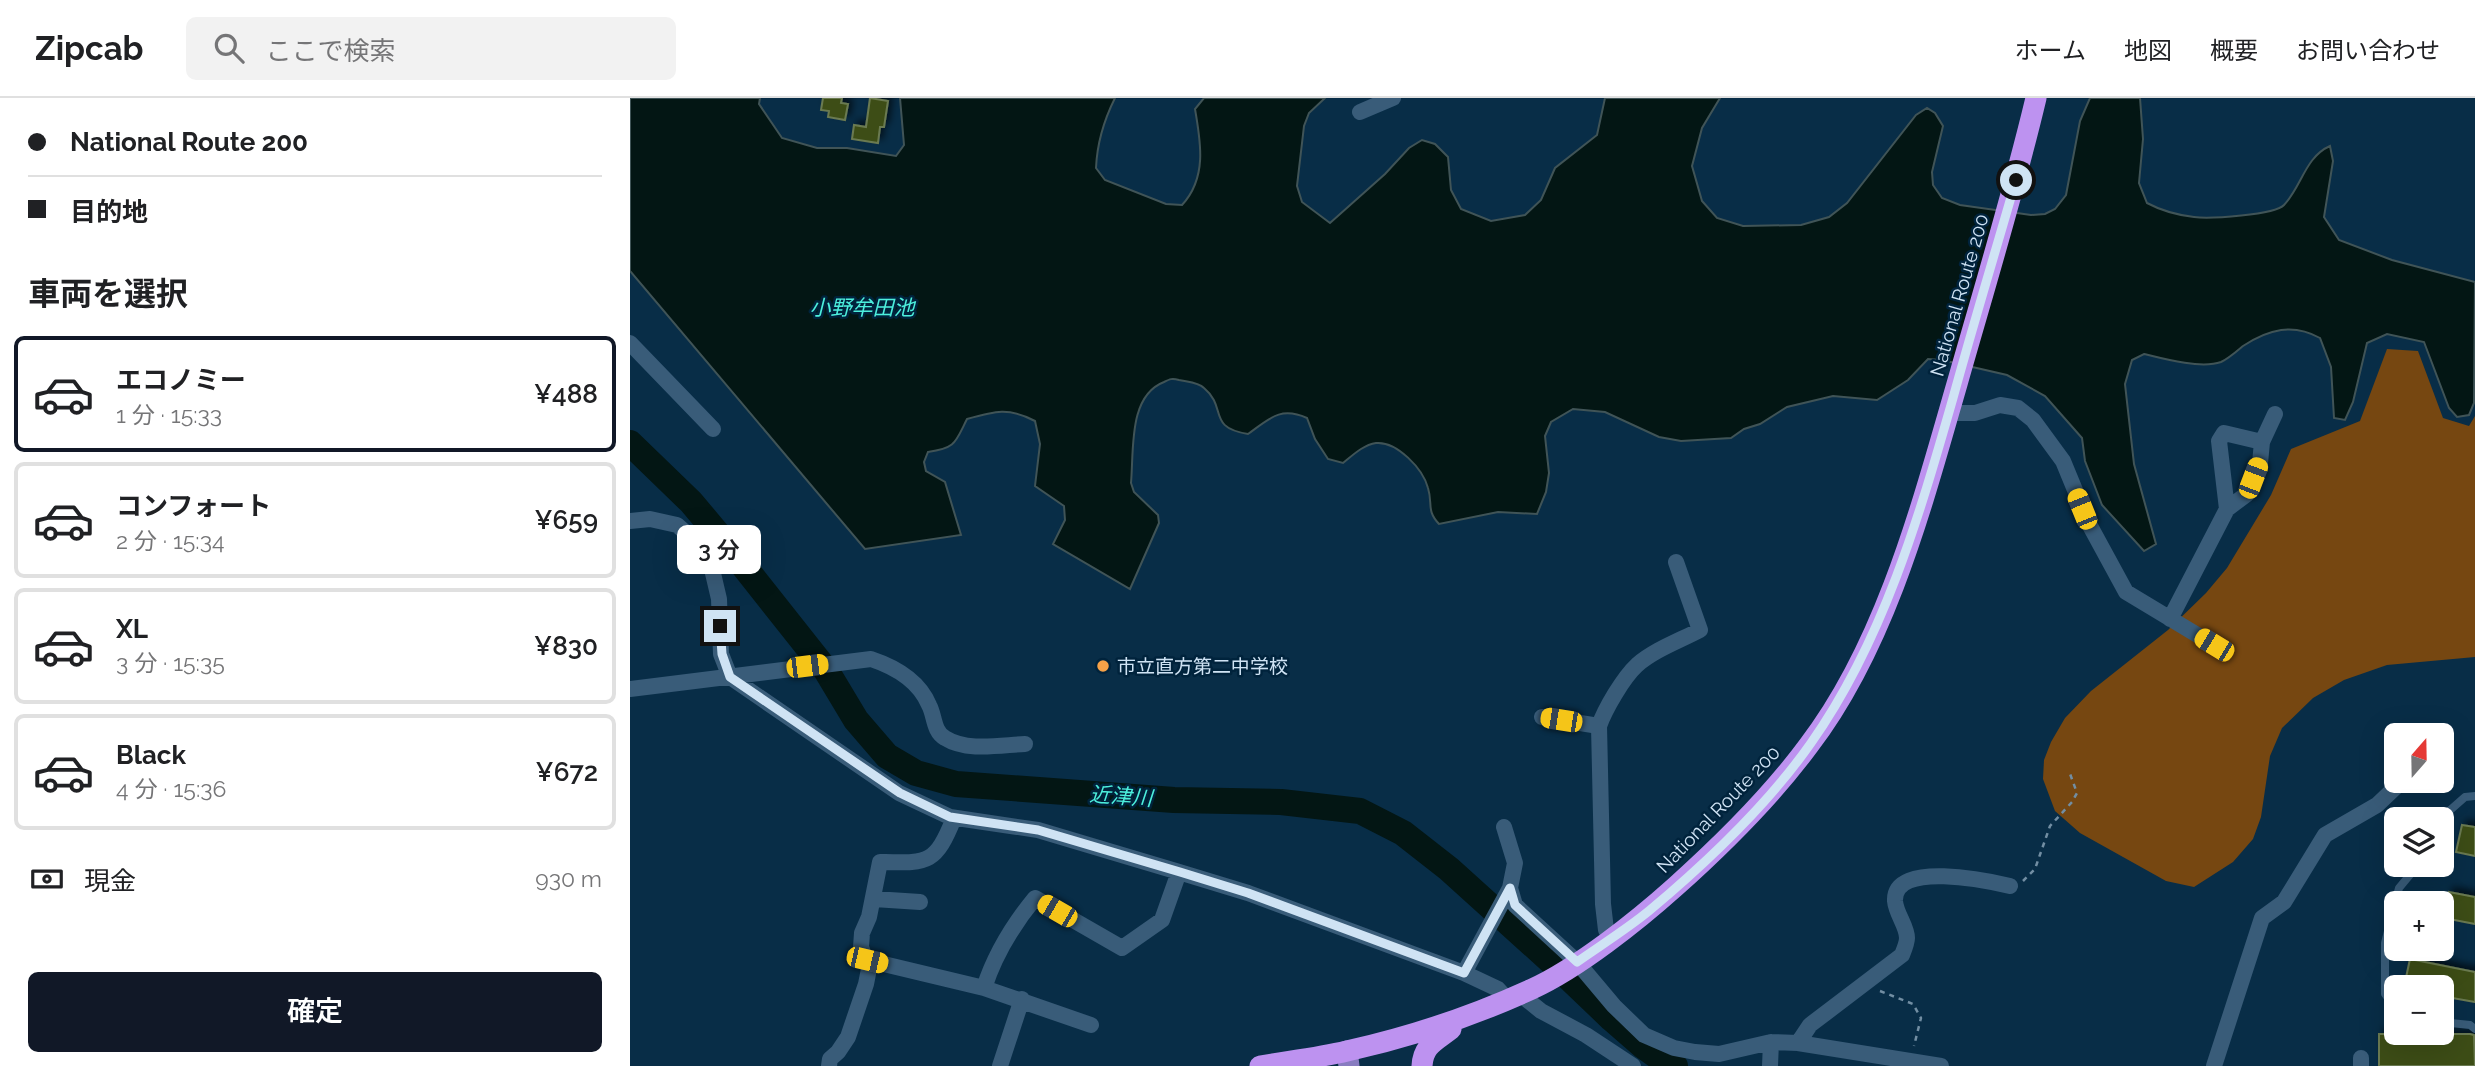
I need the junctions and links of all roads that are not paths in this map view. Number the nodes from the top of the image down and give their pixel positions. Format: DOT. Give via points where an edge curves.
graph roads {
  1 [pos="1393,98"];
  2 [pos="2036,98"];
  3 [pos="1360,112"];
  4 [pos="630,343"];
  5 [pos="1951,406"];
  6 [pos="2275,414"];
  7 [pos="713,429"];
  8 [pos="2262,443"];
  9 [pos="2227,509"];
  10 [pos="630,521"];
  11 [pos="1676,562"];
  12 [pos="2170,619"];
  13 [pos="2214,645"];
  14 [pos="730,677"];
  15 [pos="630,689"];
  16 [pos="1542,717"];
  17 [pos="1599,726"];
  18 [pos="1025,744"];
  19 [pos="2390,793"];
  20 [pos="2475,796"];
  21 [pos="2454,807"];
  22 [pos="954,818"];
  23 [pos="1504,827"];
  24 [pos="1180,872"];
  25 [pos="2408,877"];
  26 [pos="2010,886"];
  27 [pos="1507,894"];
  28 [pos="874,899"];
  29 [pos="920,902"];
  30 [pos="1614,936"];
  31 [pos="867,960"];
  32 [pos="1577,962"];
  33 [pos="1464,973"];
  34 [pos="2385,975"];
  35 [pos="984,988"];
  36 [pos="1521,994"];
  37 [pos="1022,999"];
  38 [pos="1466,1017"];
  39 [pos="2454,1023"];
  40 [pos="1091,1025"];
  41 [pos="2475,1029"];
  42 [pos="1798,1043"];
  43 [pos="1771,1045"];
  44 [pos="1348,1059"];
  45 [pos="829,1066"];
  46 [pos="1000,1066"];
  47 [pos="1260,1066"];
  48 [pos="1422,1066"];
  49 [pos="1633,1066"];
  50 [pos="1770,1066"];
  51 [pos="1941,1066"];
  52 [pos="2214,1066"];
  1 -- 3 [label="street"];
  2 -- 5 [label="highway, National Route 200"];
  4 -- 7 [label="street"];
  5 -- 12 [label="street" via="1975,413 2000,405 2018,408 2033,420 2063,461 2089,524 2126,592"];
  5 -- 30 [label="highway, National Route 200" via="1912,532 1877,622 1841,696 1811,744 1712,854"];
  6 -- 8 [label="street"];
  8 -- 9 [label="street" via="2247,494"];
  8 -- 9 [label="street" via="2224,433 2219,441"];
  9 -- 12 [label="street"];
  10 -- 14 [label="street" via="650,519 677,525 709,552 719,599 722,654"];
  11 -- 17 [label="street" via="1700,630 1635,667"];
  12 -- 13 [label="street"];
  14 -- 15 [label="street"];
  14 -- 18 [label="street" via="871,659 911,679 929,704 943,737 970,746"];
  14 -- 22 [label="street" via="900,793"];
  16 -- 17 [label="street"];
  17 -- 30 [label="street" via="1603,904 1606,930"];
  19 -- 52 [label="street" via="2325,835 2284,902 2262,918"];
  20 -- 21 [label="lane" via="2465,797"];
  22 -- 24 [label="street" via="1038,830"];
  22 -- 28 [label="street" via="945,841 930,857 917,862 880,862"];
  23 -- 27 [label="street" via="1515,863"];
  24 -- 33 [label="street"];
  24 -- 35 [label="street" via="1162,920 1122,948 1035,898 1013,925"];
  25 -- 34 [label="lane" via="2399,888 2385,943"];
  26 -- 42 [label="street" via="1947,875 1923,877 1899,889 1895,900 1907,938 1902,955 1810,1025"];
  27 -- 32 [label="street"];
  27 -- 33 [label="street"];
  28 -- 29 [label="street"];
  28 -- 31 [label="street" via="862,933 861,947"];
  30 -- 32 [label="highway, National Route 200"];
  31 -- 35 [label="street"];
  31 -- 45 [label="street" via="866,984 848,1037"];
  32 -- 36 [label="highway, National Route 200"];
  32 -- 43 [label="street" via="1614,1006 1657,1042 1719,1054"];
  33 -- 36 [label="street"];
  35 -- 37 [label="street"];
  36 -- 38 [label="highway, National Route 200"];
  36 -- 49 [label="street"];
  37 -- 40 [label="street"];
  37 -- 46 [label="street"];
  38 -- 44 [label="highway, National Route 200"];
  38 -- 48 [label="highway" via="1427,1045"];
  39 -- 41 [label="lane"];
  42 -- 43 [label="street"];
  42 -- 51 [label="street"];
  43 -- 50 [label="street"];
  44 -- 47 [label="highway, National Route 200"];
}
